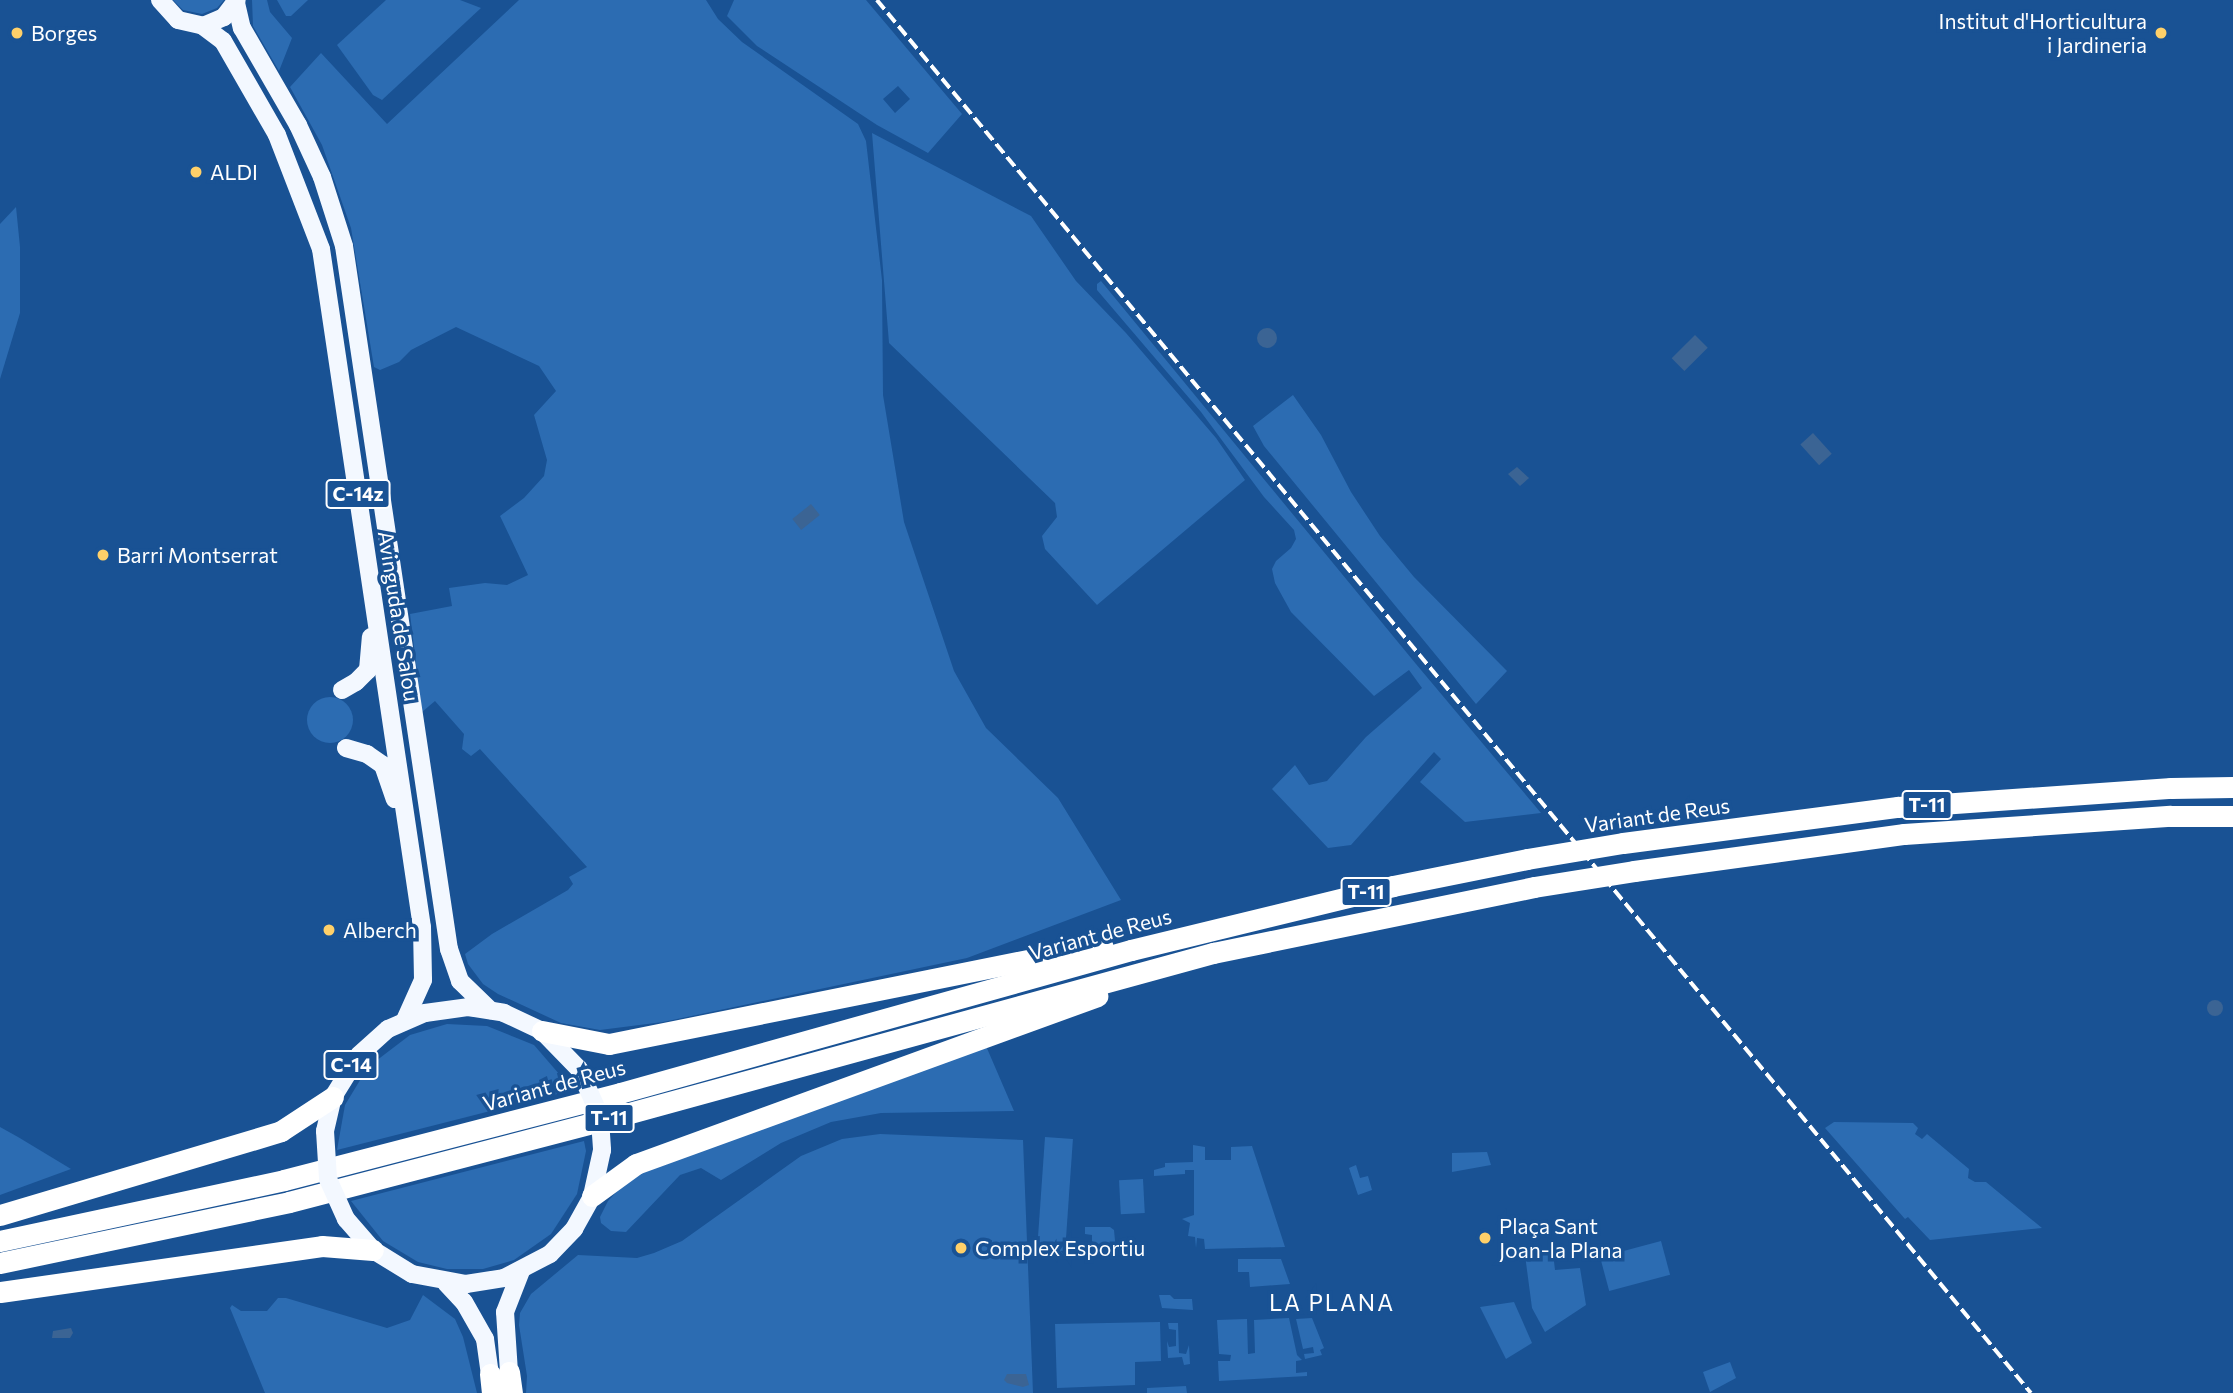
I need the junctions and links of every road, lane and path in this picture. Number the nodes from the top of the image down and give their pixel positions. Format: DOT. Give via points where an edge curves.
graph roads {
  1 [pos="160,0"];
  2 [pos="236,2"];
  3 [pos="203,26"];
  4 [pos="372,588"];
  5 [pos="342,690"];
  6 [pos="346,748"];
  7 [pos="2233,788"];
  8 [pos="2233,816"];
  9 [pos="411,848"];
  10 [pos="1206,932"];
  11 [pos="1213,953"];
  12 [pos="490,1010"];
  13 [pos="405,1020"];
  14 [pos="542,1031"];
  15 [pos="333,1097"];
  16 [pos="592,1196"];
  17 [pos="0,1215"];
  18 [pos="0,1241"];
  19 [pos="373,1250"];
  20 [pos="0,1263"];
  21 [pos="521,1271"];
  22 [pos="446,1283"];
  23 [pos="0,1292"];
  24 [pos="501,1383"];
  1 -- 3 [label="main road" via="178,20"];
  2 -- 3 [label="main road" via="224,17"];
  2 -- 12 [label="main road, Avinguda de Salou / C-14z" via="242,28 322,177 344,246 443,918 460,981"];
  3 -- 4 [label="main road, Avinguda de Salou / C-14z" via="223,41 277,135 321,249"];
  4 -- 5 [label="main road" via="368,670"];
  4 -- 9 [label="main road, Avinguda de Salou / C-14z"];
  6 -- 9 [label="main road" via="368,754 383,765"];
  7 -- 10 [label="highway, Variant de Reus / T-11, bridge" via="2171,788 1898,807 1623,843 1393,886"];
  8 -- 11 [label="highway, T-11, bridge" via="1904,834 1534,887"];
  9 -- 13 [label="main road, Avinguda de Salou / C-14z" via="422,927 423,980"];
  10 -- 14 [label="highway" via="1180,927 609,1044"];
  10 -- 18 [label="highway, Variant de Reus / T-11" via="284,1180"];
  11 -- 16 [label="highway" via="1199,965 1142,979 636,1164"];
  11 -- 20 [label="highway, T-11" via="289,1202"];
  12 -- 13 [label="main road, C-14" via="446,1008"];
  12 -- 14 [label="main road, C-14"];
  13 -- 15 [label="main road, C-14" via="372,1041"];
  14 -- 16 [label="main road, C-14, bridge" via="579,1069 596,1107 602,1150"];
  15 -- 17 [label="highway" via="281,1131"];
  15 -- 19 [label="main road, C-14, bridge" via="325,1131 328,1179 346,1219"];
  16 -- 21 [label="main road, C-14" via="563,1242"];
  19 -- 22 [label="main road, C-14" via="403,1270"];
  19 -- 23 [label="highway" via="322,1246"];
  21 -- 22 [label="main road, C-14" via="486,1282"];
  21 -- 24 [label="main road" via="505,1312"];
  22 -- 24 [label="main road" via="475,1319"];
}
